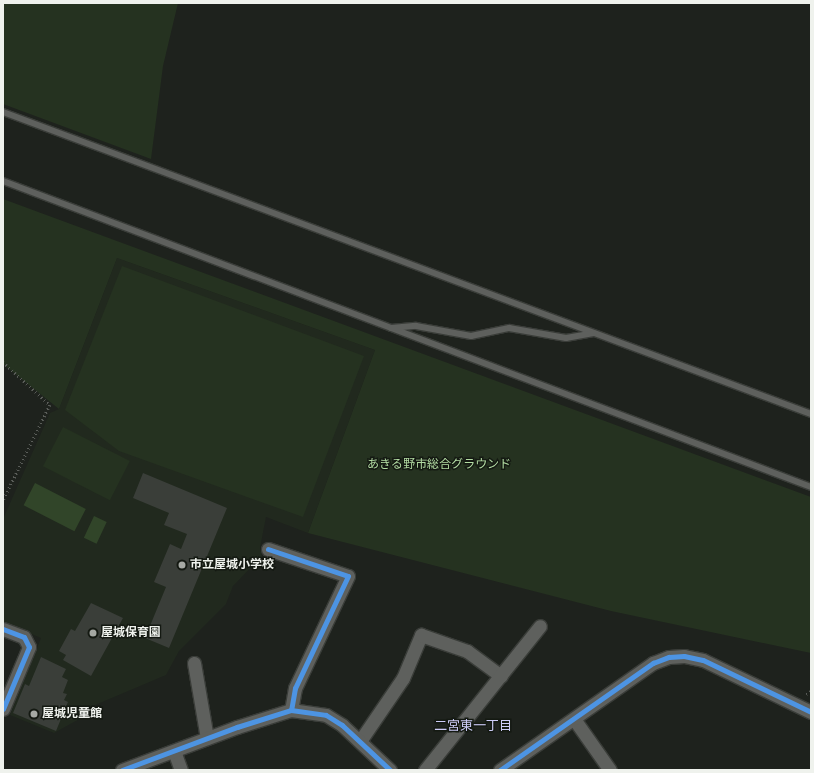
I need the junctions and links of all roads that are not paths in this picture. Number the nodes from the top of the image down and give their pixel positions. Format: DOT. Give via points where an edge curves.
graph roads {
  1 [pos="3,112"];
  2 [pos="3,181"];
  3 [pos="390,329"];
  4 [pos="594,333"];
  5 [pos="811,414"];
  6 [pos="811,488"];
  7 [pos="268,549"];
  8 [pos="540,626"];
  9 [pos="3,629"];
  10 [pos="194,662"];
  11 [pos="501,676"];
  12 [pos="3,709"];
  13 [pos="809,709"];
  14 [pos="291,710"];
  15 [pos="574,719"];
  16 [pos="207,738"];
  17 [pos="360,741"];
  18 [pos="174,751"];
  19 [pos="122,770"];
  20 [pos="181,770"];
  21 [pos="390,770"];
  22 [pos="425,770"];
  23 [pos="500,770"];
  24 [pos="610,770"];
  1 -- 4 [label="lane"];
  2 -- 3 [label="lane"];
  3 -- 4 [label="lane" via="416,326 471,336 509,328 566,338"];
  3 -- 6 [label="lane"];
  4 -- 5 [label="lane"];
  7 -- 14 [label="street" via="348,576 295,688"];
  8 -- 11 [label="street"];
  9 -- 12 [label="street" via="24,637 28,647"];
  10 -- 16 [label="street"];
  11 -- 17 [label="street" via="467,651 421,635 403,678"];
  11 -- 22 [label="street"];
  13 -- 15 [label="street" via="703,660 684,656 653,663"];
  14 -- 16 [label="street"];
  14 -- 17 [label="street" via="326,714"];
  15 -- 23 [label="street"];
  15 -- 24 [label="street"];
  16 -- 18 [label="street"];
  17 -- 21 [label="street"];
  18 -- 19 [label="street"];
  18 -- 20 [label="street"];
}
